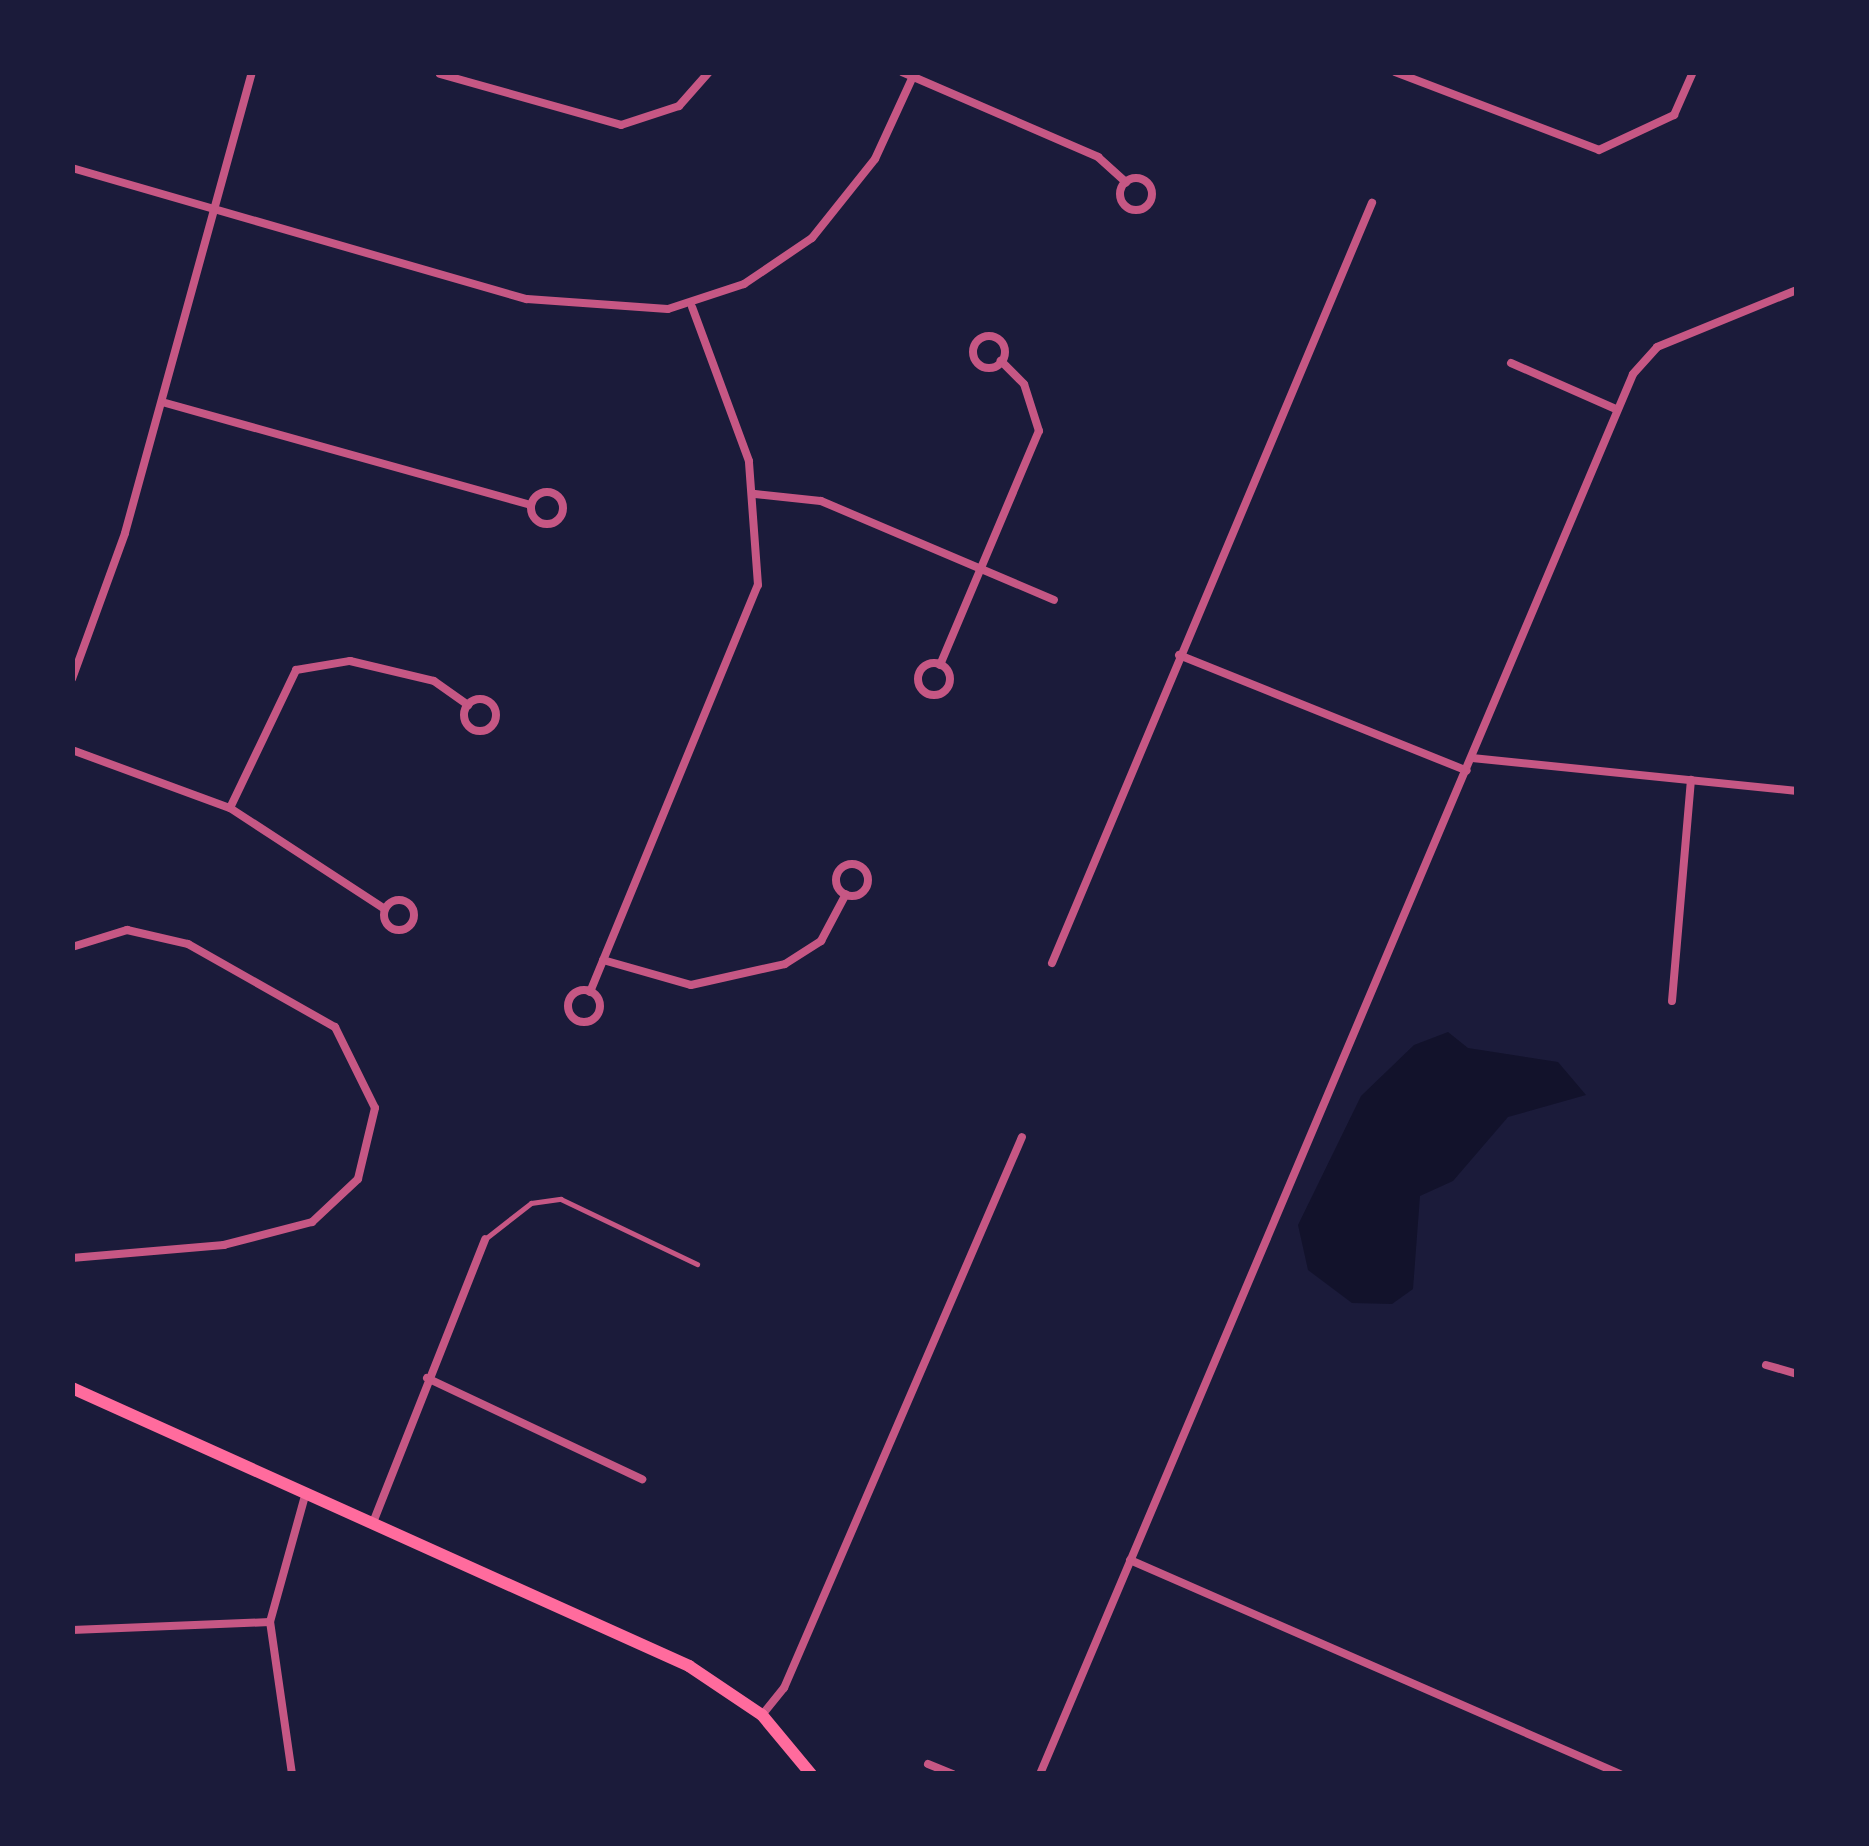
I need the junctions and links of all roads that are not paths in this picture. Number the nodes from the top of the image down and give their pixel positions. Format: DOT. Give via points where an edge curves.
graph roads {
  1 [pos="252,72"];
  2 [pos="709,72"];
  3 [pos="902,72"];
  4 [pos="1395,72"];
  5 [pos="1693,72"];
  6 [pos="440,74"];
  7 [pos="914,74"];
  8 [pos="72,168"];
  9 [pos="1126,182"];
  10 [pos="1372,203"];
  11 [pos="215,210"];
  12 [pos="1797,290"];
  13 [pos="692,307"];
  14 [pos="1001,361"];
  15 [pos="1510,363"];
  16 [pos="162,402"];
  17 [pos="1616,409"];
  18 [pos="755,494"];
  19 [pos="532,505"];
  20 [pos="983,571"];
  21 [pos="1054,600"];
  22 [pos="1179,655"];
  23 [pos="940,665"];
  24 [pos="72,679"];
  25 [pos="468,705"];
  26 [pos="72,750"];
  27 [pos="1472,758"];
  28 [pos="1467,771"];
  29 [pos="1691,780"];
  30 [pos="1797,791"];
  31 [pos="230,808"];
  32 [pos="846,894"];
  33 [pos="386,909"];
  34 [pos="72,947"];
  35 [pos="603,960"];
  36 [pos="1052,963"];
  37 [pos="590,992"];
  38 [pos="1672,1001"];
  39 [pos="1022,1137"];
  40 [pos="485,1239"];
  41 [pos="72,1258"];
  42 [pos="698,1264"];
  43 [pos="1766,1365"];
  44 [pos="1797,1373"];
  45 [pos="427,1378"];
  46 [pos="72,1388"];
  47 [pos="641,1479"];
  48 [pos="307,1491"];
  49 [pos="374,1520"];
  50 [pos="1130,1561"];
  51 [pos="270,1622"];
  52 [pos="72,1630"];
  53 [pos="762,1715"];
  54 [pos="928,1764"];
  55 [pos="292,1774"];
  56 [pos="811,1774"];
  57 [pos="953,1774"];
  58 [pos="1040,1774"];
  59 [pos="1620,1774"];
  1 -- 11 [label="street"];
  2 -- 6 [label="street" via="679,106 621,125"];
  3 -- 7 [label="street"];
  4 -- 5 [label="street" via="1599,150 1674,115"];
  7 -- 9 [label="street" via="1098,157"];
  7 -- 13 [label="street" via="875,158 827,223 761,274"];
  8 -- 11 [label="street"];
  9 -- 9 [label="street" via="1123,204 1146,206 1146,182"];
  10 -- 22 [label="street"];
  11 -- 13 [label="street" via="564,307"];
  11 -- 16 [label="street"];
  12 -- 17 [label="street" via="1643,359"];
  13 -- 18 [label="street"];
  14 -- 14 [label="street" via="999,340 976,342 980,365"];
  14 -- 20 [label="street" via="1024,384 1039,430"];
  15 -- 17 [label="street"];
  16 -- 19 [label="street"];
  16 -- 24 [label="street"];
  17 -- 27 [label="street"];
  18 -- 20 [label="street" via="821,501"];
  18 -- 35 [label="street" via="754,602"];
  19 -- 19 [label="street" via="543,523 562,510 548,492"];
  20 -- 21 [label="street"];
  20 -- 23 [label="street"];
  22 -- 28 [label="street"];
  22 -- 36 [label="street"];
  23 -- 23 [label="street" via="922,670 926,693 948,687"];
  25 -- 25 [label="street" via="471,728 494,722 486,700"];
  25 -- 31 [label="street" via="434,681 350,661 296,670"];
  26 -- 31 [label="street"];
  27 -- 28 [label="street"];
  27 -- 29 [label="street"];
  28 -- 50 [label="street"];
  29 -- 30 [label="street"];
  29 -- 38 [label="street"];
  31 -- 33 [label="street"];
  32 -- 32 [label="street" via="866,887 859,866 837,875"];
  32 -- 35 [label="street" via="821,941 785,964 691,985"];
  33 -- 33 [label="street" via="391,928 413,923 406,901"];
  34 -- 41 [label="street" via="127,930 188,944 335,1027 375,1108 358,1178 312,1222 224,1245"];
  35 -- 37 [label="street"];
  37 -- 37 [label="street" via="569,1001 580,1022 600,1009"];
  39 -- 53 [label="street" via="784,1688"];
  40 -- 42 [label="lane" via="531,1203 562,1199"];
  40 -- 45 [label="street"];
  43 -- 44 [label="street"];
  45 -- 47 [label="street"];
  45 -- 49 [label="street"];
  46 -- 48 [label="main road"];
  48 -- 49 [label="main road"];
  48 -- 51 [label="street"];
  49 -- 53 [label="main road" via="689,1666"];
  50 -- 58 [label="street"];
  50 -- 59 [label="street"];
  51 -- 52 [label="street"];
  51 -- 55 [label="street"];
  53 -- 56 [label="main road"];
  54 -- 57 [label="street"];
}
